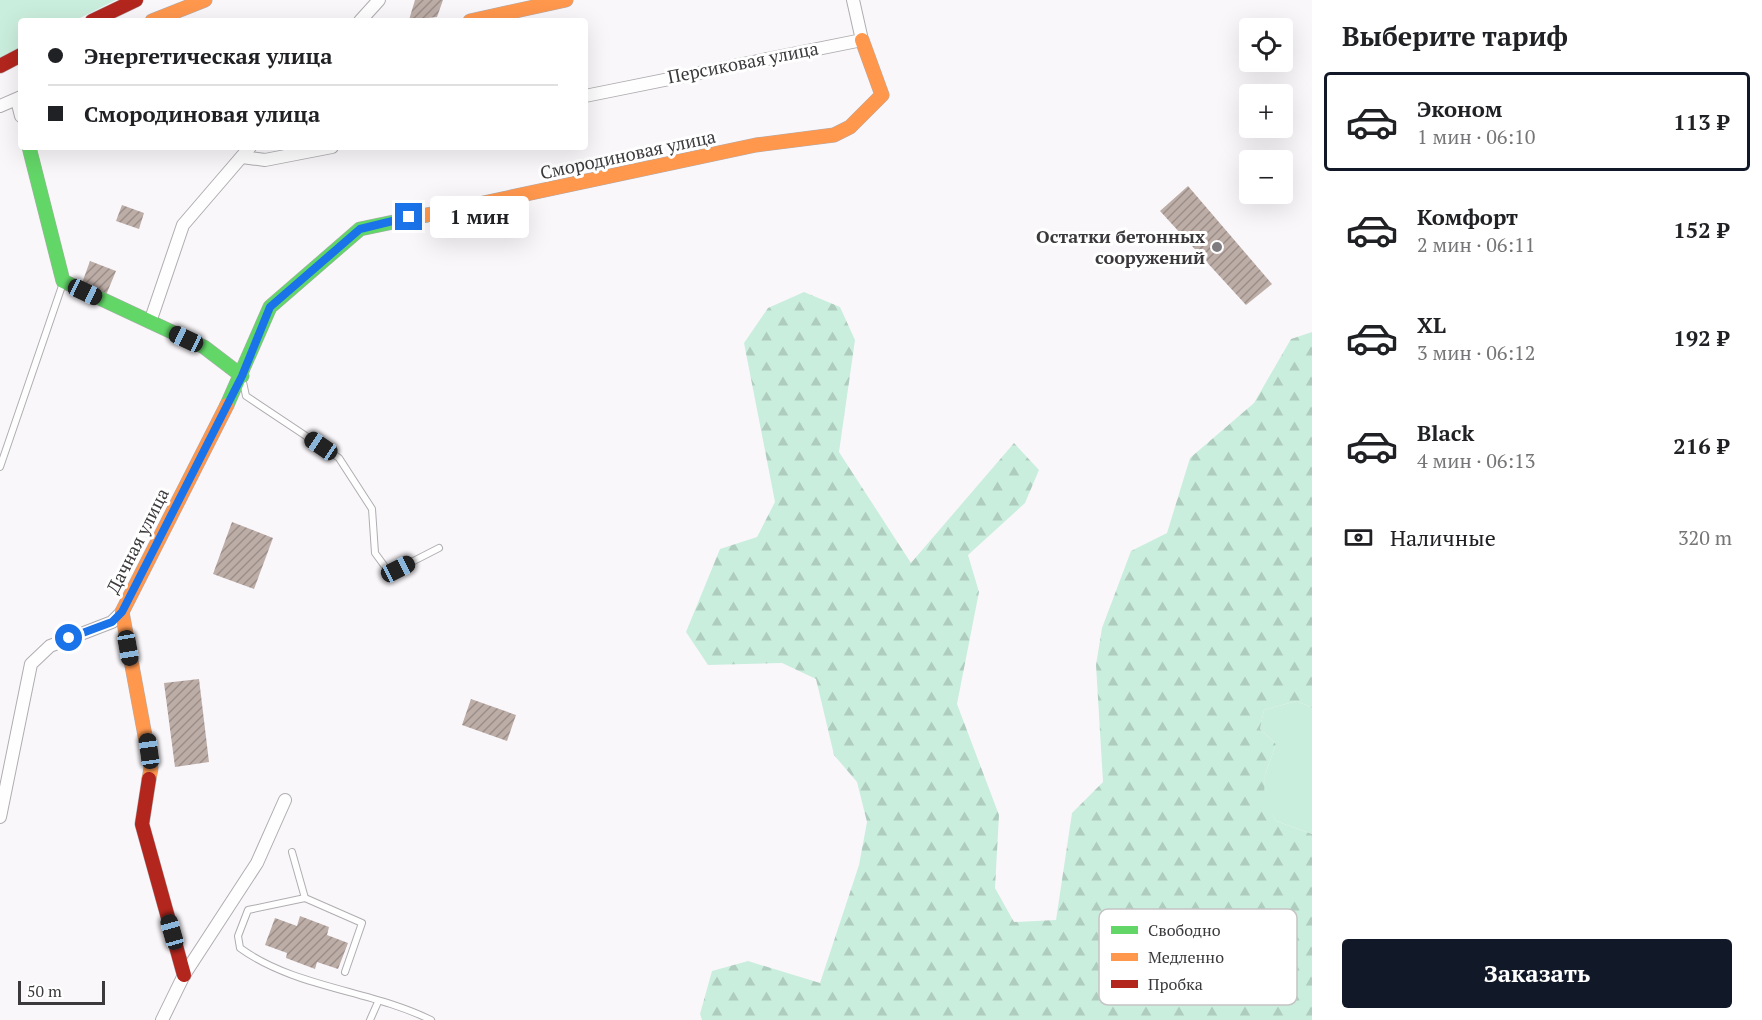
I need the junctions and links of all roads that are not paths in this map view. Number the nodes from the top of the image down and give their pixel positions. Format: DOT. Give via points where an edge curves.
graph roads {
  1 [pos="136,0"];
  2 [pos="205,0"];
  3 [pos="379,0"];
  4 [pos="566,0"];
  5 [pos="853,0"];
  6 [pos="98,18"];
  7 [pos="160,18"];
  8 [pos="363,18"];
  9 [pos="484,18"];
  10 [pos="862,40"];
  11 [pos="18,57"];
  12 [pos="0,66"];
  13 [pos="588,95"];
  14 [pos="18,98"];
  15 [pos="0,106"];
  16 [pos="30,150"];
  17 [pos="317,150"];
  18 [pos="246,152"];
  19 [pos="63,281"];
  20 [pos="150,322"];
  21 [pos="242,376"];
  22 [pos="0,467"];
  23 [pos="439,548"];
  24 [pos="122,612"];
  25 [pos="285,800"];
  26 [pos="0,817"];
  27 [pos="292,852"];
  28 [pos="305,898"];
  29 [pos="345,972"];
  30 [pos="184,975"];
  31 [pos="378,1002"];
  32 [pos="162,1020"];
  33 [pos="370,1020"];
  34 [pos="430,1020"];
  1 -- 6 [label="street"];
  2 -- 7 [label="street"];
  3 -- 8 [label="street"];
  4 -- 9 [label="street"];
  5 -- 10 [label="street"];
  10 -- 13 [label="street, Персиковая улица"];
  10 -- 21 [label="street, Смородиновая улица" via="882,95 850,127 834,135 756,145 360,229 270,307"];
  11 -- 12 [label="street"];
  14 -- 15 [label="street"];
  16 -- 19 [label="street"];
  17 -- 18 [label="street" via="266,160"];
  18 -- 20 [label="street" via="183,225"];
  19 -- 20 [label="street"];
  19 -- 22 [label="lane"];
  20 -- 21 [label="street" via="204,347"];
  21 -- 23 [label="lane" via="246,396 339,458 372,509 375,553 386,568 398,569"];
  21 -- 24 [label="street, Дачная улица"];
  24 -- 26 [label="street" via="112,622 50,646 32,664"];
  24 -- 30 [label="street, Дачная улица" via="151,768 142,824"];
  25 -- 30 [label="street" via="256,862"];
  27 -- 28 [label="lane"];
  28 -- 29 [label="lane" via="362,923"];
  28 -- 31 [label="lane" via="248,910 238,936 240,948 254,958"];
  30 -- 32 [label="street"];
  31 -- 33 [label="lane"];
  31 -- 34 [label="lane"];
}
